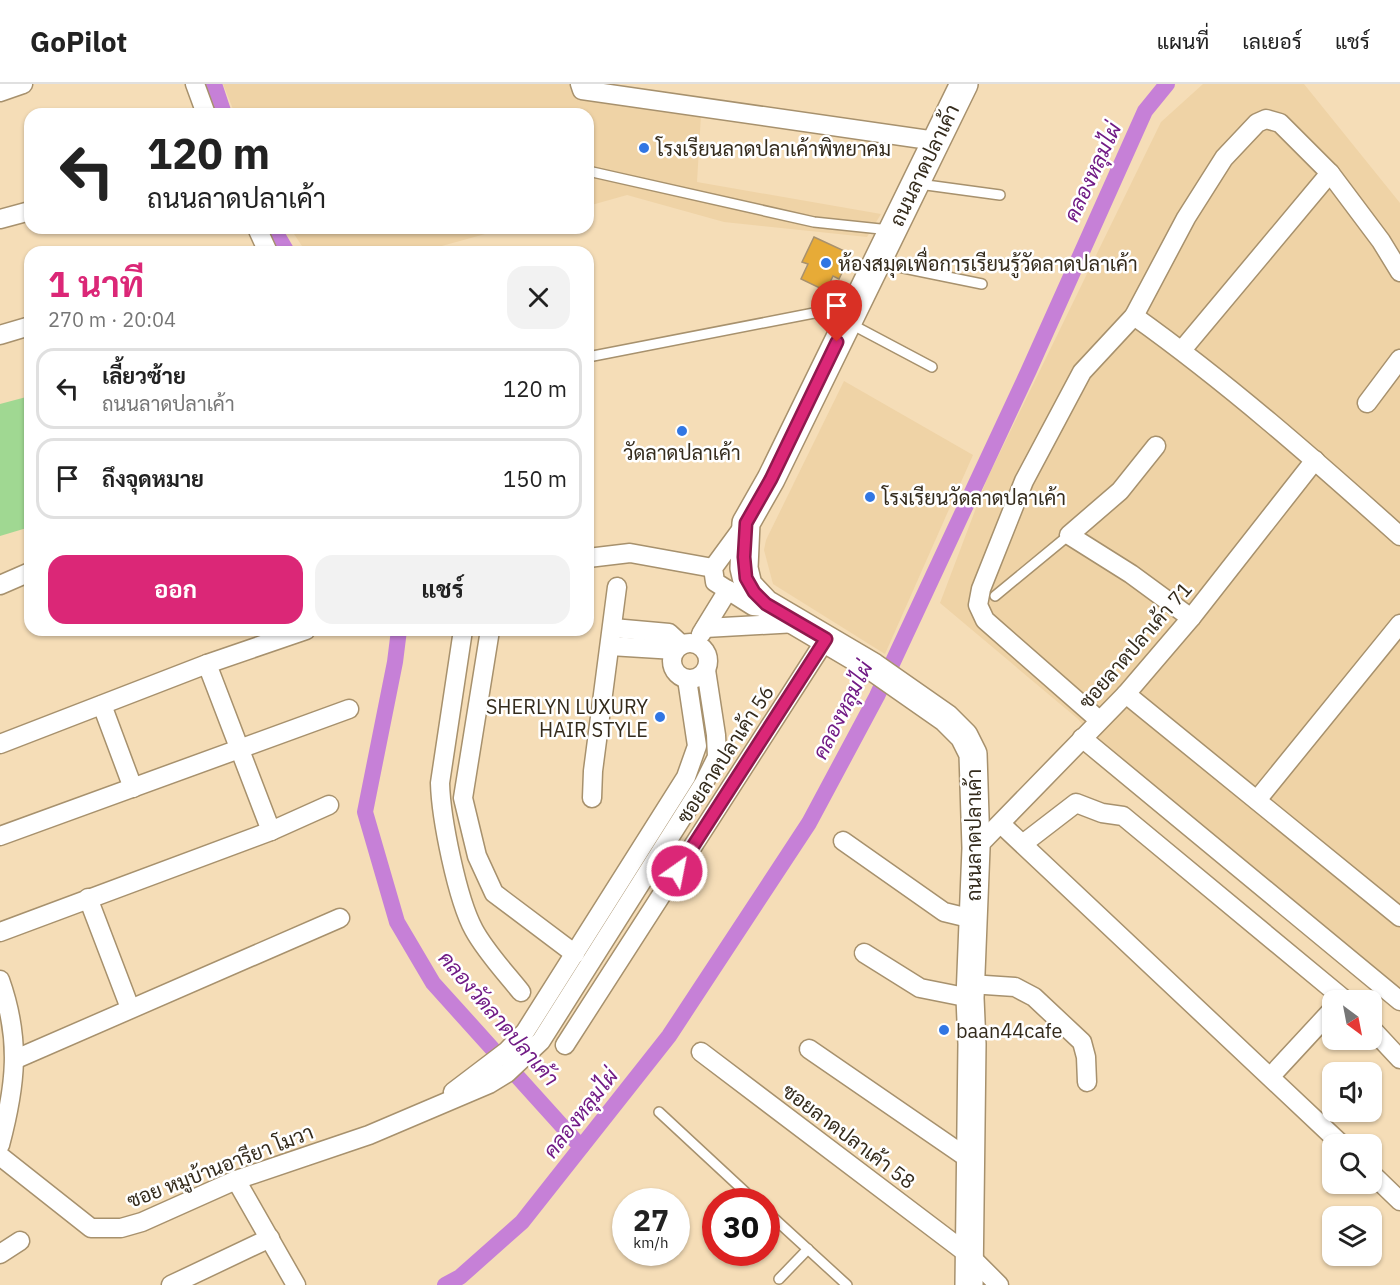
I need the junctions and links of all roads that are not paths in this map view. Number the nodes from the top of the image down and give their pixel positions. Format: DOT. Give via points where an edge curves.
graph roads {
  1 [pos="23,84"];
  2 [pos="195,84"];
  3 [pos="580,84"];
  4 [pos="964,84"];
  5 [pos="0,92"];
  6 [pos="204,108"];
  7 [pos="936,141"];
  8 [pos="594,172"];
  9 [pos="1330,173"];
  10 [pos="915,183"];
  11 [pos="1000,195"];
  12 [pos="24,213"];
  13 [pos="0,219"];
  14 [pos="892,230"];
  15 [pos="876,262"];
  16 [pos="1400,272"];
  17 [pos="982,284"];
  18 [pos="1134,316"];
  19 [pos="849,318"];
  20 [pos="24,328"];
  21 [pos="0,335"];
  22 [pos="1182,350"];
  23 [pos="594,356"];
  24 [pos="1400,359"];
  25 [pos="932,367"];
  26 [pos="1367,403"];
  27 [pos="1156,446"];
  28 [pos="1315,460"];
  29 [pos="746,523"];
  30 [pos="1069,535"];
  31 [pos="1400,536"];
  32 [pos="594,557"];
  33 [pos="713,568"];
  34 [pos="24,575"];
  35 [pos="0,585"];
  36 [pos="617,587"];
  37 [pos="728,590"];
  38 [pos="995,596"];
  39 [pos="771,607"];
  40 [pos="1191,618"];
  41 [pos="797,623"];
  42 [pos="1400,624"];
  43 [pos="705,628"];
  44 [pos="289,636"];
  45 [pos="462,636"];
  46 [pos="489,636"];
  47 [pos="611,637"];
  48 [pos="826,639"];
  49 [pos="684,646"];
  50 [pos="207,664"];
  51 [pos="706,670"];
  52 [pos="687,679"];
  53 [pos="1126,694"];
  54 [pos="102,705"];
  55 [pos="349,709"];
  56 [pos="1099,720"];
  57 [pos="1082,738"];
  58 [pos="0,744"];
  59 [pos="240,747"];
  60 [pos="133,788"];
  61 [pos="592,798"];
  62 [pos="1257,800"];
  63 [pos="329,805"];
  64 [pos="1001,824"];
  65 [pos="271,831"];
  66 [pos="0,836"];
  67 [pos="843,841"];
  68 [pos="1024,843"];
  69 [pos="976,848"];
  70 [pos="88,898"];
  71 [pos="1400,917"];
  72 [pos="340,918"];
  73 [pos="973,919"];
  74 [pos="0,932"];
  75 [pos="864,953"];
  76 [pos="575,954"];
  77 [pos="0,980"];
  78 [pos="1326,990"];
  79 [pos="970,991"];
  80 [pos="521,992"];
  81 [pos="1400,1001"];
  82 [pos="130,1008"];
  83 [pos="1322,1021"];
  84 [pos="7,1032"];
  85 [pos="1382,1040"];
  86 [pos="565,1045"];
  87 [pos="524,1046"];
  88 [pos="809,1049"];
  89 [pos="701,1052"];
  90 [pos="16,1059"];
  91 [pos="1400,1059"];
  92 [pos="1271,1076"];
  93 [pos="1087,1082"];
  94 [pos="659,1112"];
  95 [pos="1331,1134"];
  96 [pos="0,1145"];
  97 [pos="0,1156"];
  98 [pos="969,1159"];
  99 [pos="236,1180"];
  100 [pos="1382,1184"];
  101 [pos="741,1188"];
  102 [pos="1400,1201"];
  103 [pos="780,1224"];
  104 [pos="270,1238"];
  105 [pos="20,1241"];
  106 [pos="808,1250"];
  107 [pos="0,1254"];
  108 [pos="969,1255"];
  109 [pos="780,1279"];
  110 [pos="171,1285"];
  111 [pos="296,1285"];
  112 [pos="847,1285"];
  113 [pos="969,1285"];
  114 [pos="999,1285"];
  1 -- 5 [label="street"];
  2 -- 6 [label="street"];
  3 -- 7 [label="street" via="582,90"];
  4 -- 7 [label="main road, ถนนลาดปลาเค้า"];
  7 -- 10 [label="main road, ถนนลาดปลาเค้า"];
  8 -- 14 [label="lane" via="814,222"];
  9 -- 16 [label="street"];
  9 -- 18 [label="street" via="1280,123 1257,123 1218,168 1186,218"];
  9 -- 22 [label="street"];
  10 -- 11 [label="lane"];
  10 -- 14 [label="main road, ถนนลาดปลาเค้า"];
  12 -- 13 [label="street"];
  14 -- 15 [label="main road, ถนนลาดปลาเค้า"];
  15 -- 17 [label="lane"];
  15 -- 19 [label="main road, ถนนลาดปลาเค้า"];
  18 -- 22 [label="street"];
  18 -- 56 [label="street" via="1082,372 1049,430 1024,481 978,605 985,620"];
  19 -- 23 [label="lane" via="814,313"];
  19 -- 25 [label="lane"];
  19 -- 29 [label="main road, ถนนลาดปลาเค้า"];
  20 -- 21 [label="street"];
  22 -- 28 [label="street"];
  24 -- 26 [label="street"];
  27 -- 30 [label="street" via="1120,491"];
  28 -- 31 [label="street"];
  28 -- 40 [label="street, ซอยลาดปลาเค้า 71"];
  29 -- 33 [label="street"];
  29 -- 39 [label="main road, ถนนลาดปลาเค้า" via="744,568 748,585"];
  30 -- 38 [label="lane"];
  30 -- 40 [label="street"];
  32 -- 33 [label="street" via="630,554"];
  33 -- 37 [label="street" via="715,582"];
  34 -- 35 [label="street"];
  36 -- 47 [label="street"];
  37 -- 39 [label="street" via="753,606"];
  37 -- 43 [label="street"];
  39 -- 41 [label="main road, ถนนลาดปลาเค้า"];
  40 -- 53 [label="street, ซอยลาดปลาเค้า 71"];
  41 -- 43 [label="street"];
  41 -- 48 [label="main road, ถนนลาดปลาเค้า"];
  42 -- 62 [label="street"];
  43 -- 49 [label="street"];
  44 -- 50 [label="street"];
  45 -- 80 [label="street" via="440,783 441,802 464,909 475,932"];
  46 -- 76 [label="street" via="464,798 477,856 494,893"];
  47 -- 49 [label="street"];
  47 -- 61 [label="street"];
  48 -- 69 [label="main road, ถนนลาดปลาเค้า" via="946,718 970,744"];
  48 -- 86 [label="street, ซอยลาดปลาเค้า 56"];
  49 -- 51 [label="street" via="707,654"];
  49 -- 52 [label="street" via="672,656 672,668"];
  50 -- 54 [label="street"];
  50 -- 59 [label="street"];
  51 -- 52 [label="street" via="698,678"];
  51 -- 87 [label="street" via="717,757 541,1041"];
  52 -- 76 [label="street" via="697,746 686,777"];
  53 -- 56 [label="street, ซอยลาดปลาเค้า 71"];
  53 -- 62 [label="street"];
  54 -- 58 [label="street"];
  54 -- 60 [label="street"];
  55 -- 59 [label="street"];
  56 -- 57 [label="street, ซอยลาดปลาเค้า 71"];
  57 -- 64 [label="street, ซอยลาดปลาเค้า 71"];
  57 -- 81 [label="street"];
  59 -- 60 [label="street"];
  59 -- 65 [label="street"];
  60 -- 66 [label="street"];
  62 -- 71 [label="street"];
  63 -- 65 [label="street"];
  64 -- 68 [label="street"];
  64 -- 69 [label="street, ซอยลาดปลาเค้า 71"];
  65 -- 70 [label="street"];
  67 -- 73 [label="street" via="945,912"];
  68 -- 78 [label="street" via="1076,803 1123,816"];
  68 -- 92 [label="street" via="1115,934"];
  69 -- 73 [label="main road, ถนนลาดปลาเค้า"];
  70 -- 74 [label="street"];
  70 -- 82 [label="street"];
  72 -- 82 [label="street"];
  73 -- 79 [label="main road, ถนนลาดปลาเค้า"];
  75 -- 79 [label="street" via="920,988"];
  76 -- 87 [label="street"];
  77 -- 84 [label="street"];
  79 -- 93 [label="street" via="1015,987 1034,996 1082,1042"];
  79 -- 98 [label="main road, ถนนลาดปลาเค้า"];
  82 -- 90 [label="street"];
  83 -- 92 [label="street"];
  84 -- 90 [label="street"];
  85 -- 91 [label="street"];
  87 -- 99 [label="street, ซอย หมูบ้านอารียา โมวา" via="507,1073 485,1077 369,1135"];
  88 -- 98 [label="street"];
  89 -- 108 [label="street, ซอยลาดปลาเค้า 58"];
  90 -- 96 [label="street"];
  92 -- 95 [label="street"];
  94 -- 101 [label="lane"];
  97 -- 99 [label="street, ซอย หมูบ้านอารียา โมวา" via="91,1228 105,1230 142,1222"];
  98 -- 108 [label="main road, ถนนลาดปลาเค้า"];
  99 -- 104 [label="street"];
  100 -- 102 [label="street"];
  103 -- 106 [label="lane"];
  104 -- 110 [label="street"];
  104 -- 111 [label="street"];
  105 -- 107 [label="street"];
  106 -- 109 [label="lane"];
  106 -- 112 [label="lane"];
  108 -- 113 [label="main road, ถนนลาดปลาเค้า"];
  108 -- 114 [label="street, ซอยลาดปลาเค้า 58"];
}
